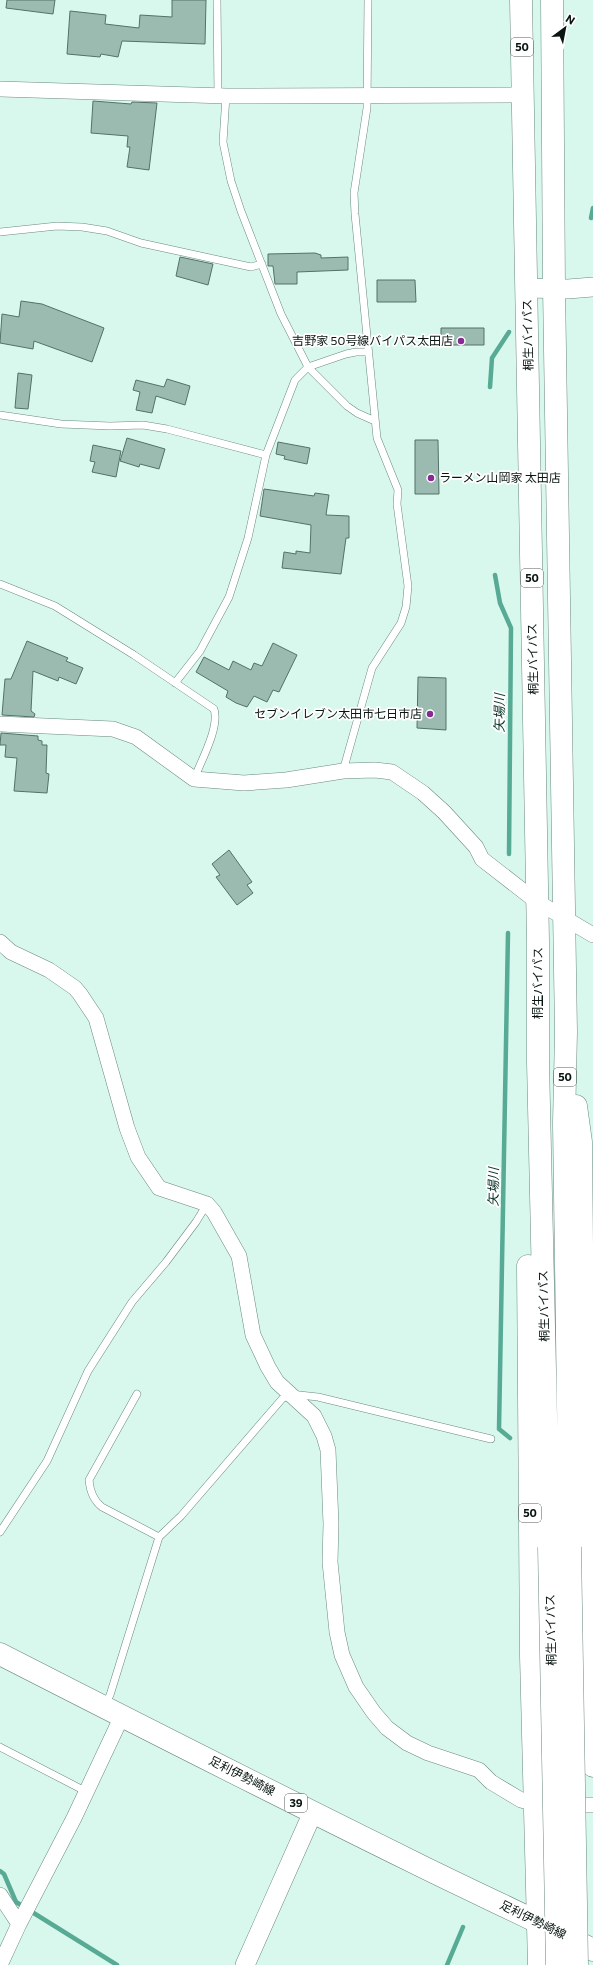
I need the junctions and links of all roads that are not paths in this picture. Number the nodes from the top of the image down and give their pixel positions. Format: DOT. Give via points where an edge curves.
graph roads {
  1 [pos="217,0"];
  2 [pos="368,0"];
  3 [pos="521,0"];
  4 [pos="552,0"];
  5 [pos="0,89"];
  6 [pos="368,95"];
  7 [pos="524,95"];
  8 [pos="222,96"];
  9 [pos="0,232"];
  10 [pos="262,264"];
  11 [pos="527,288"];
  12 [pos="554,288"];
  13 [pos="593,288"];
  14 [pos="369,352"];
  15 [pos="308,367"];
  16 [pos="0,415"];
  17 [pos="376,421"];
  18 [pos="266,456"];
  19 [pos="0,584"];
  20 [pos="175,683"];
  21 [pos="0,724"];
  22 [pos="343,771"];
  23 [pos="194,779"];
  24 [pos="536,901"];
  25 [pos="564,918"];
  26 [pos="593,935"];
  27 [pos="0,942"];
  28 [pos="566,1032"];
  29 [pos="538,1062"];
  30 [pos="207,1204"];
  31 [pos="137,1394"];
  32 [pos="290,1394"];
  33 [pos="491,1439"];
  34 [pos="0,1532"];
  35 [pos="159,1538"];
  36 [pos="559,1547"];
  37 [pos="0,1654"];
  38 [pos="591,1702"];
  39 [pos="113,1712"];
  40 [pos="0,1747"];
  41 [pos="593,1766"];
  42 [pos="85,1791"];
  43 [pos="536,1804"];
  44 [pos="593,1805"];
  45 [pos="313,1812"];
  46 [pos="0,1895"];
  47 [pos="25,1913"];
  48 [pos="538,1922"];
  49 [pos="593,1950"];
  50 [pos="0,1965"];
  51 [pos="245,1965"];
  52 [pos="539,1965"];
  53 [pos="557,1965"];
  54 [pos="577,1965"];
  1 -- 8 [label="lane"];
  2 -- 6 [label="lane"];
  3 -- 7 [label="main road, 桐生バイパス / 50"];
  4 -- 12 [label="main road, 桐生バイパス / 50"];
  5 -- 8 [label="street"];
  6 -- 7 [label="street"];
  6 -- 8 [label="street"];
  6 -- 14 [label="lane" via="354,193"];
  7 -- 11 [label="main road, 桐生バイパス / 50"];
  8 -- 10 [label="lane" via="226,160 241,211"];
  9 -- 10 [label="lane" via="57,226 82,227 107,231 141,243 251,268"];
  10 -- 15 [label="lane" via="281,314"];
  11 -- 12 [label="street"];
  11 -- 24 [label="main road, 桐生バイパス / 50"];
  12 -- 13 [label="street"];
  12 -- 25 [label="main road, 桐生バイパス / 50"];
  14 -- 15 [label="lane" via="346,354"];
  14 -- 17 [label="lane"];
  15 -- 17 [label="lane" via="347,406"];
  15 -- 18 [label="lane" via="295,380"];
  16 -- 18 [label="lane" via="61,424 143,425"];
  17 -- 22 [label="lane" via="377,438 398,490 408,586 401,623 372,668"];
  18 -- 20 [label="lane" via="248,538 229,597 200,650"];
  19 -- 20 [label="lane" via="55,606"];
  20 -- 23 [label="lane" via="214,710 216,717"];
  21 -- 23 [label="street" via="113,729 136,737"];
  22 -- 23 [label="street" via="286,780 244,783"];
  22 -- 24 [label="street" via="392,772 406,781 444,812 476,847 482,859"];
  24 -- 25 [label="street"];
  24 -- 29 [label="main road, 桐生バイパス / 50"];
  25 -- 26 [label="street"];
  25 -- 28 [label="main road, 桐生バイパス / 50"];
  27 -- 30 [label="street" via="11,952 49,970 80,994 96,1018 127,1128 138,1156 159,1188"];
  28 -- 36 [label="main road, 桐生バイパス / 50"];
  28 -- 38 [label="main road, 50" via="581,1142 586,1654"];
  29 -- 36 [label="main road, 桐生バイパス / 50"];
  29 -- 43 [label="main road, 50" via="526,1128 530,1376 530,1656"];
  30 -- 32 [label="street" via="239,1256 254,1335 277,1382"];
  30 -- 34 [label="lane" via="166,1262 132,1302 88,1371 47,1461"];
  31 -- 35 [label="lane" via="88,1480 98,1504"];
  32 -- 33 [label="lane" via="318,1397"];
  32 -- 35 [label="lane" via="282,1399"];
  32 -- 43 [label="street" via="314,1416 328,1450 330,1562 337,1632 342,1655 356,1687 387,1728 407,1743 479,1770 496,1785 521,1800"];
  35 -- 39 [label="lane" via="110,1695"];
  36 -- 53 [label="main road, 桐生バイパス / 50, bridge"];
  36 -- 54 [label="main road, 桐生バイパス / 50, bridge"];
  37 -- 39 [label="main road, 足利伊勢崎線 / 39"];
  38 -- 41 [label="main road, 50"];
  39 -- 42 [label="street"];
  39 -- 45 [label="main road, 足利伊勢崎線 / 39"];
  40 -- 42 [label="lane"];
  42 -- 47 [label="street" via="74,1818"];
  43 -- 44 [label="street"];
  43 -- 48 [label="main road, 50"];
  45 -- 48 [label="main road, 足利伊勢崎線 / 39"];
  45 -- 51 [label="street"];
  46 -- 47 [label="street"];
  47 -- 50 [label="street"];
  48 -- 49 [label="main road, 足利伊勢崎線 / 39"];
  48 -- 52 [label="main road, 50"];
}
